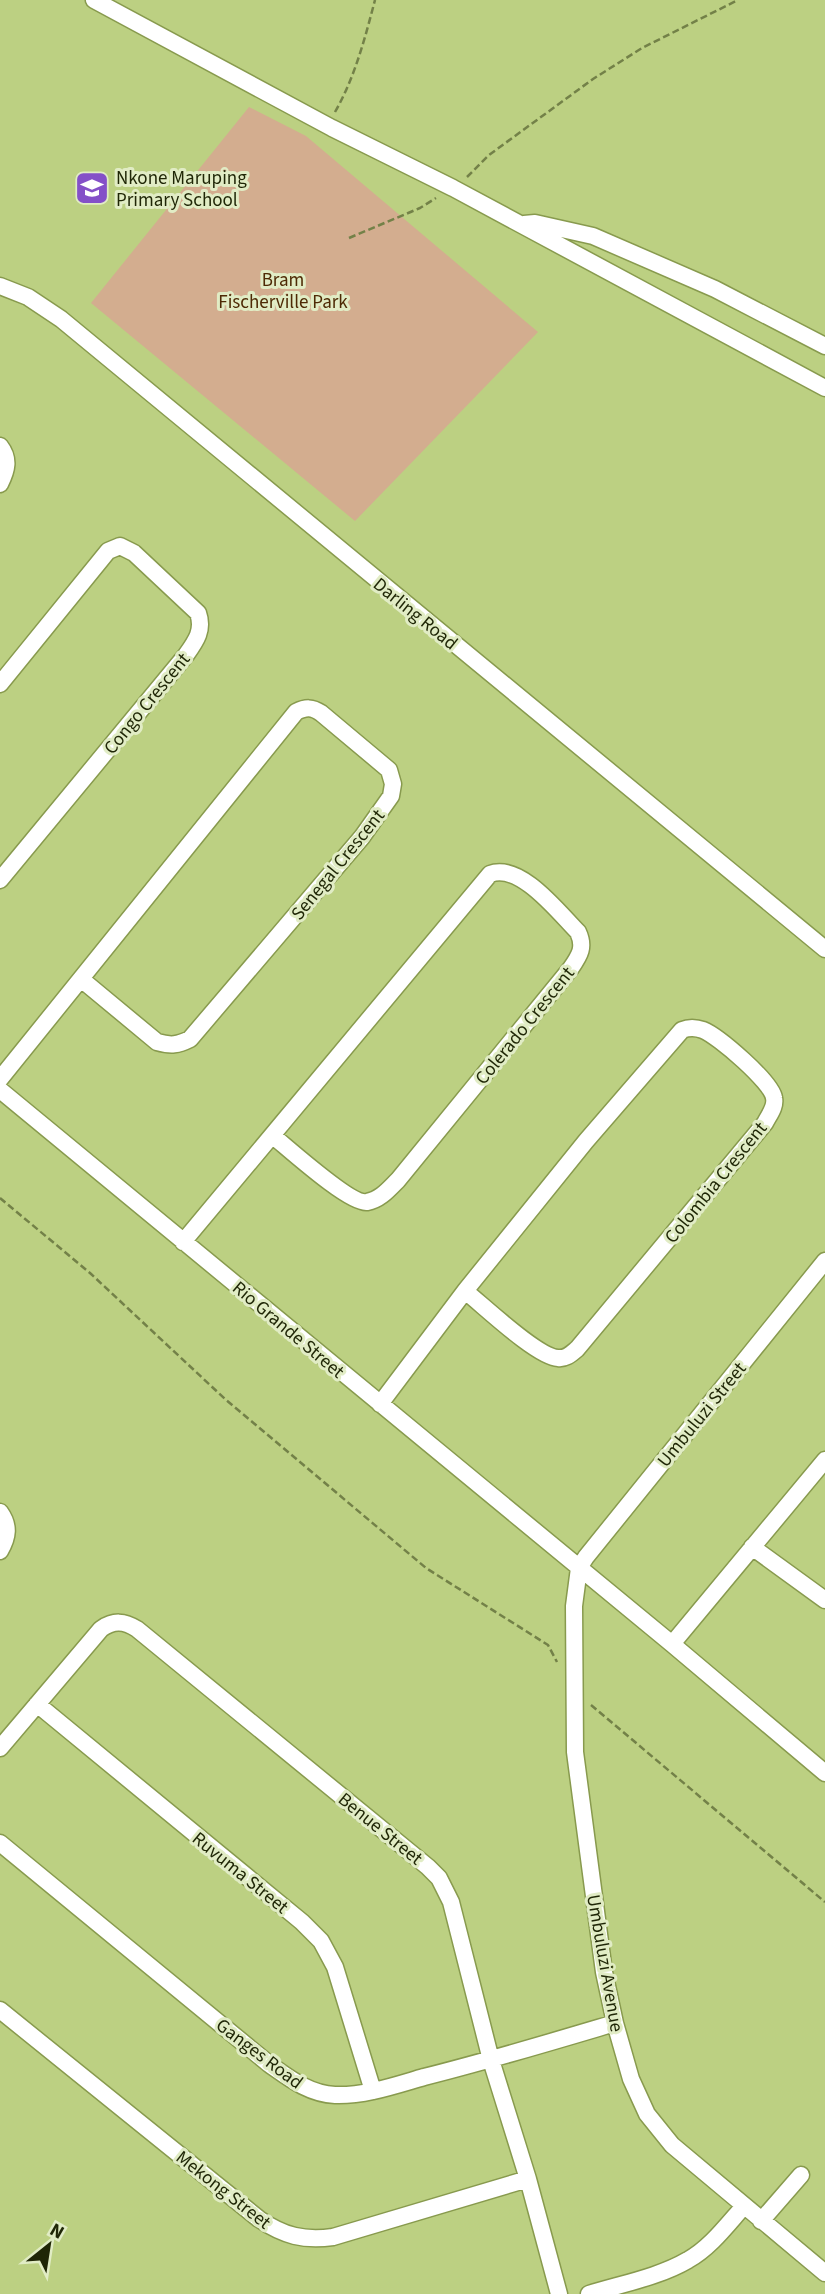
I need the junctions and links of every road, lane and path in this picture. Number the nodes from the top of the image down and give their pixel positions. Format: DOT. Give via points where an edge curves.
graph roads {
  1 [pos="94,0"];
  2 [pos="375,0"];
  3 [pos="738,0"];
  4 [pos="328,125"];
  5 [pos="453,188"];
  6 [pos="519,224"];
  7 [pos="349,238"];
  8 [pos="0,286"];
  9 [pos="825,346"];
  10 [pos="825,388"];
  11 [pos="0,446"];
  12 [pos="0,484"];
  13 [pos="0,684"];
  14 [pos="0,880"];
  15 [pos="825,950"];
  16 [pos="81,979"];
  17 [pos="0,1079"];
  18 [pos="0,1090"];
  19 [pos="273,1136"];
  20 [pos="0,1198"];
  21 [pos="183,1242"];
  22 [pos="825,1261"];
  23 [pos="465,1290"];
  24 [pos="380,1404"];
  25 [pos="825,1460"];
  26 [pos="0,1512"];
  27 [pos="752,1547"];
  28 [pos="0,1552"];
  29 [pos="579,1568"];
  30 [pos="825,1600"];
  31 [pos="672,1644"];
  32 [pos="561,1668"];
  33 [pos="574,1691"];
  34 [pos="37,1704"];
  35 [pos="0,1748"];
  36 [pos="825,1773"];
  37 [pos="0,1843"];
  38 [pos="825,1902"];
  39 [pos="0,2010"];
  40 [pos="615,2023"];
  41 [pos="491,2060"];
  42 [pos="373,2091"];
  43 [pos="801,2175"];
  44 [pos="528,2179"];
  45 [pos="744,2206"];
  46 [pos="761,2221"];
  47 [pos="825,2273"];
  48 [pos="559,2294"];
  49 [pos="589,2294"];
  1 -- 4 [label="street"];
  2 -- 4 [label="path" via="351,78"];
  3 -- 5 [label="path" via="642,48 593,79 489,155"];
  4 -- 5 [label="street"];
  5 -- 6 [label="street"];
  5 -- 7 [label="path" via="420,208"];
  6 -- 9 [label="street" via="535,223 593,236 715,289"];
  6 -- 10 [label="street"];
  8 -- 15 [label="street, Darling Road" via="28,297 61,319"];
  11 -- 12 [label="street" via="7,460"];
  13 -- 14 [label="street, Congo Crescent" via="114,547 134,553 198,612 198,638 186,655"];
  16 -- 16 [label="street, Senegal Crescent" via="157,1042 169,1046 190,1039 362,837 391,796 389,770 313,708 296,712"];
  16 -- 17 [label="street, Senegal Crescent"];
  18 -- 21 [label="street, Rio Grande Street"];
  19 -- 19 [label="street, Colerado Crescent" via="350,1198 366,1203 378,1199 571,968 582,950 578,932 528,883 505,872 490,874"];
  19 -- 21 [label="street, Colerado Crescent"];
  20 -- 32 [label="path" via="90,1273 225,1399 426,1568 548,1645"];
  21 -- 24 [label="street, Rio Grande Street"];
  22 -- 29 [label="street, Umbuluzi Street"];
  23 -- 23 [label="street, Colombia Crescent" via="538,1351 557,1359 568,1356 765,1123 774,1104 772,1091 717,1037 701,1029 682,1030"];
  23 -- 24 [label="street, Colombia Crescent"];
  24 -- 29 [label="street, Rio Grande Street"];
  25 -- 27 [label="street"];
  26 -- 28 [label="street" via="8,1530"];
  27 -- 30 [label="street"];
  27 -- 31 [label="street"];
  29 -- 31 [label="street, Rio Grande Street"];
  29 -- 33 [label="street, Umbuluzi Avenue"];
  31 -- 36 [label="street, Rio Grande Street"];
  33 -- 38 [label="path"];
  33 -- 40 [label="street, Umbuluzi Avenue" via="575,1752"];
  34 -- 35 [label="street, Benue Street"];
  34 -- 41 [label="street, Benue Street" via="101,1629 123,1622 137,1629 439,1878 451,1902"];
  34 -- 42 [label="street, Ruvuma Street" via="321,1941 335,1967"];
  37 -- 42 [label="street, Ganges Road" via="284,2075 317,2092"];
  39 -- 44 [label="street, Mekong Street" via="260,2220 290,2236 333,2237"];
  40 -- 41 [label="street, Ganges Road"];
  40 -- 45 [label="street, Umbuluzi Avenue" via="647,2114 672,2145"];
  41 -- 42 [label="street, Ganges Road"];
  41 -- 44 [label="street, Benue Street"];
  43 -- 46 [label="street"];
  44 -- 48 [label="street, Benue Street"];
  45 -- 46 [label="street, Umbuluzi Avenue"];
  45 -- 49 [label="street" via="689,2260"];
  46 -- 47 [label="street, Umbuluzi Avenue"];
}
